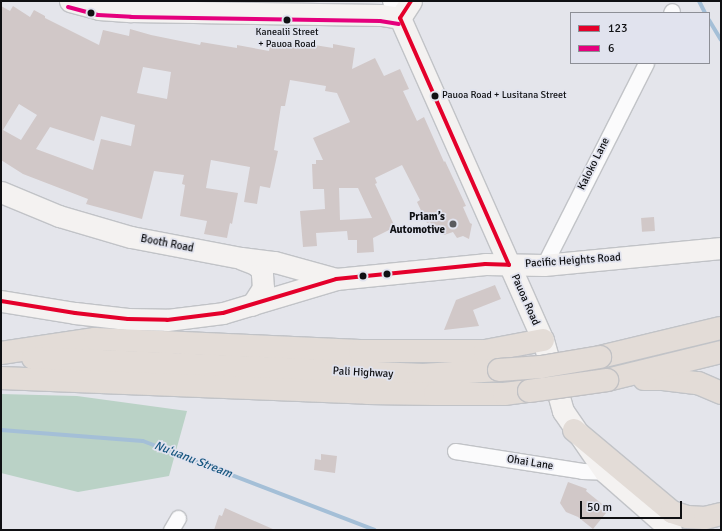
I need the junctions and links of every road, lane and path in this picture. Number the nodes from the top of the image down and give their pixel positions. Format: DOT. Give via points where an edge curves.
graph roads {
  1 [pos="70,1"];
  2 [pos="412,1"];
  3 [pos="395,10"];
  4 [pos="645,64"];
  5 [pos="1,192"];
  6 [pos="721,248"];
  7 [pos="241,258"];
  8 [pos="509,265"];
  9 [pos="544,265"];
  10 [pos="336,279"];
  11 [pos="1,301"];
  12 [pos="252,305"];
  13 [pos="721,328"];
  14 [pos="543,340"];
  15 [pos="721,352"];
  16 [pos="1,353"];
  17 [pos="1,356"];
  18 [pos="1,378"];
  19 [pos="607,380"];
  20 [pos="721,393"];
  21 [pos="574,430"];
  22 [pos="455,451"];
  23 [pos="605,472"];
  24 [pos="721,514"];
  25 [pos="670,530"];
  1 -- 3 [label="street" via="99,9 131,12 382,15"];
  2 -- 3 [label="street"];
  3 -- 8 [label="street, Pauoa Road"];
  4 -- 9 [label="street, Kaloko Lane"];
  5 -- 7 [label="street, Booth Road" via="59,216 110,231"];
  6 -- 9 [label="street, Pacific Heights Road"];
  7 -- 10 [label="street, Booth Road" via="274,262"];
  7 -- 12 [label="street" via="261,269 263,288"];
  8 -- 9 [label="street, Pacific Heights Road"];
  8 -- 10 [label="street, Pacific Heights Road" via="485,264"];
  8 -- 14 [label="street, Pauoa Road"];
  10 -- 12 [label="street, Pacific Heights Road"];
  11 -- 12 [label="street, Pacific Heights Road" via="75,313 167,320 223,313"];
  13 -- 17 [label="highway, Pali Highway, bridge" via="600,357 540,367 422,375"];
  14 -- 16 [label="highway" via="485,351 360,351 95,339"];
  14 -- 21 [label="street, Pauoa Road" via="563,412"];
  15 -- 19 [label="highway, Pali Highway"];
  18 -- 19 [label="highway, Pali Highway, bridge" via="368,393 504,394"];
  19 -- 20 [label="highway" via="683,380 698,383"];
  21 -- 23 [label="street, Pauoa Road"];
  21 -- 24 [label="highway" via="672,512 705,518"];
  22 -- 23 [label="street, Ohai Lane" via="582,471"];
  23 -- 25 [label="street, Pauoa Road"];
}
